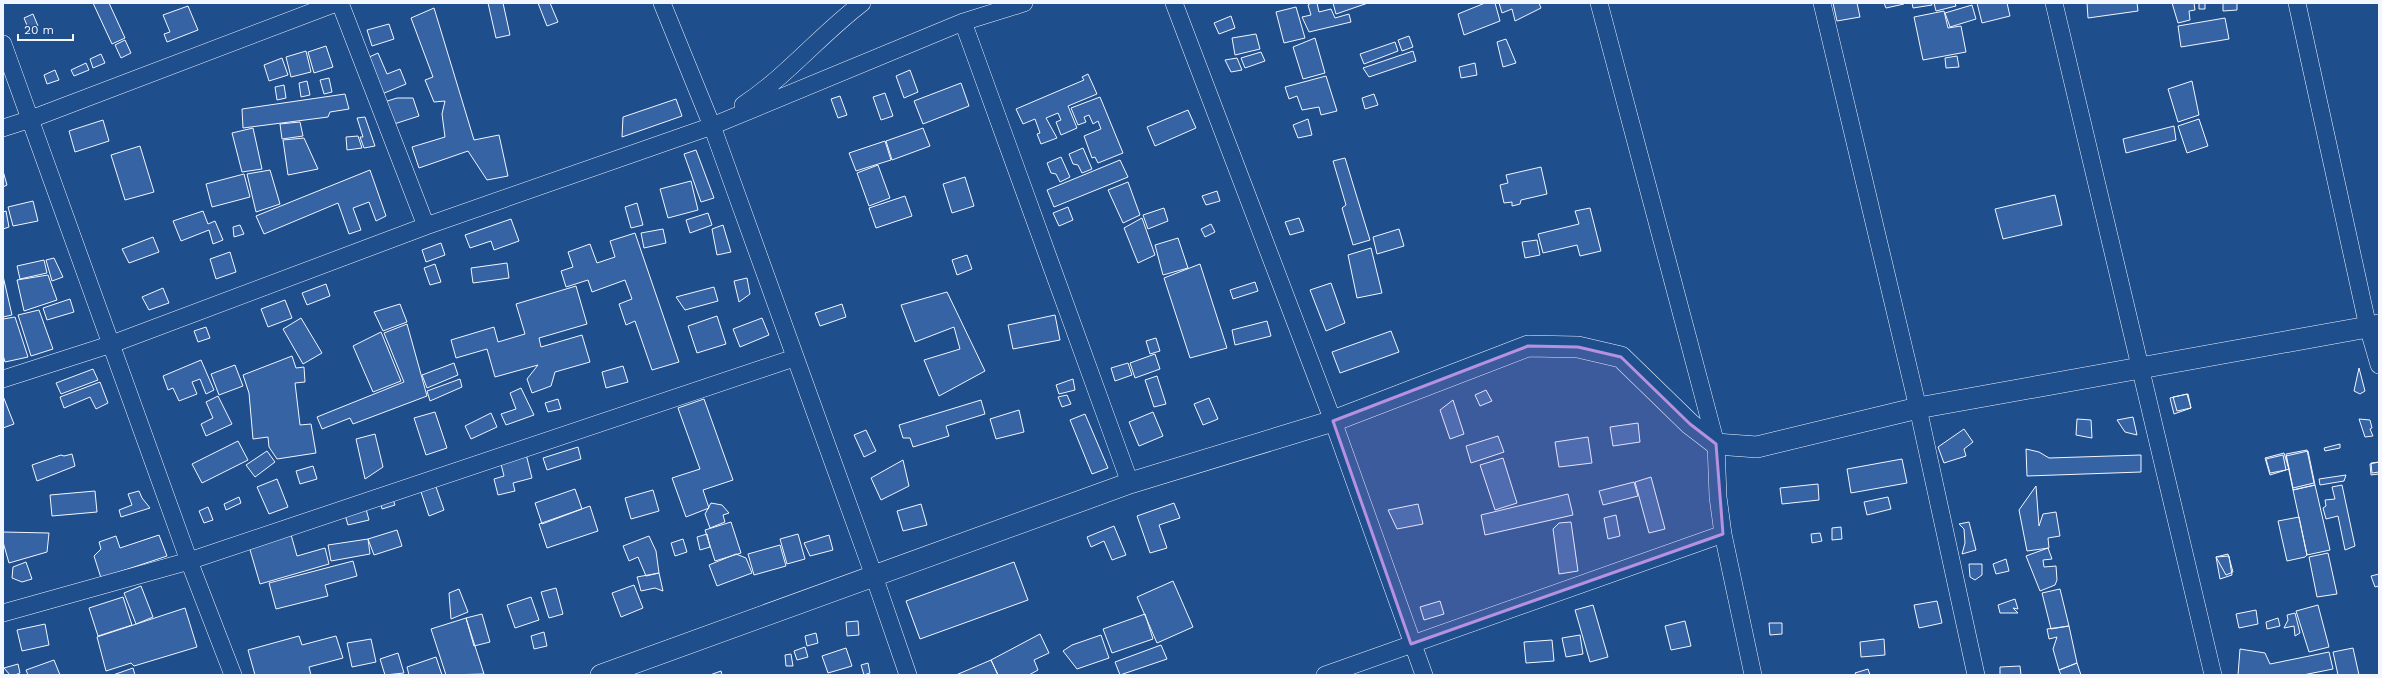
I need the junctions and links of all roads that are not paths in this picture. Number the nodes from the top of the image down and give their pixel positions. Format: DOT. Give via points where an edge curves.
graph roads {
  1 [pos="336,3"];
  2 [pos="340,3"];
  3 [pos="662,3"];
  4 [pos="862,3"];
  5 [pos="1024,3"];
  6 [pos="1174,3"];
  7 [pos="1599,3"];
  8 [pos="1822,3"];
  9 [pos="2054,3"];
  10 [pos="2297,3"];
  11 [pos="963,22"];
  12 [pos="3,44"];
  13 [pos="32,119"];
  14 [pos="712,126"];
  15 [pos="3,128"];
  16 [pos="426,226"];
  17 [pos="2374,326"];
  18 [pos="112,344"];
  19 [pos="794,358"];
  20 [pos="2379,365"];
  21 [pos="2142,367"];
  22 [pos="3,379"];
  23 [pos="1918,408"];
  24 [pos="1333,421"];
  25 [pos="1716,444"];
  26 [pos="1130,483"];
  27 [pos="1723,534"];
  28 [pos="189,562"];
  29 [pos="874,576"];
  30 [pos="3,613"];
  31 [pos="1411,644"];
  32 [pos="234,675"];
  33 [pos="601,675"];
  34 [pos="908,675"];
  35 [pos="1325,675"];
  36 [pos="1424,675"];
  37 [pos="1753,675"];
  38 [pos="1976,675"];
  39 [pos="2213,675"];
  1 -- 13 [label="street"];
  2 -- 16 [label="street"];
  3 -- 14 [label="street"];
  4 -- 14 [label="street" via="840,20 770,87"];
  5 -- 11 [label="street"];
  6 -- 24 [label="street"];
  7 -- 25 [label="street"];
  8 -- 23 [label="street"];
  9 -- 21 [label="street"];
  10 -- 17 [label="street"];
  11 -- 14 [label="street"];
  11 -- 26 [label="street"];
  12 -- 13 [label="street"];
  13 -- 15 [label="street"];
  13 -- 18 [label="street"];
  14 -- 16 [label="street"];
  14 -- 19 [label="street"];
  16 -- 18 [label="street"];
  17 -- 20 [label="street"];
  17 -- 21 [label="street"];
  18 -- 22 [label="street"];
  18 -- 28 [label="street"];
  19 -- 28 [label="street"];
  19 -- 29 [label="street"];
  21 -- 23 [label="street"];
  21 -- 39 [label="street"];
  23 -- 25 [label="street" via="1757,447"];
  23 -- 38 [label="street"];
  24 -- 25 [label="street" via="1528,346 1578,348 1621,358 1690,424"];
  24 -- 26 [label="street"];
  24 -- 31 [label="street"];
  25 -- 27 [label="street" via="1718,497"];
  26 -- 29 [label="street"];
  27 -- 31 [label="street"];
  27 -- 37 [label="street"];
  28 -- 30 [label="street"];
  28 -- 32 [label="street"];
  29 -- 33 [label="street"];
  29 -- 34 [label="street"];
  31 -- 35 [label="street"];
  31 -- 36 [label="street"];
}
